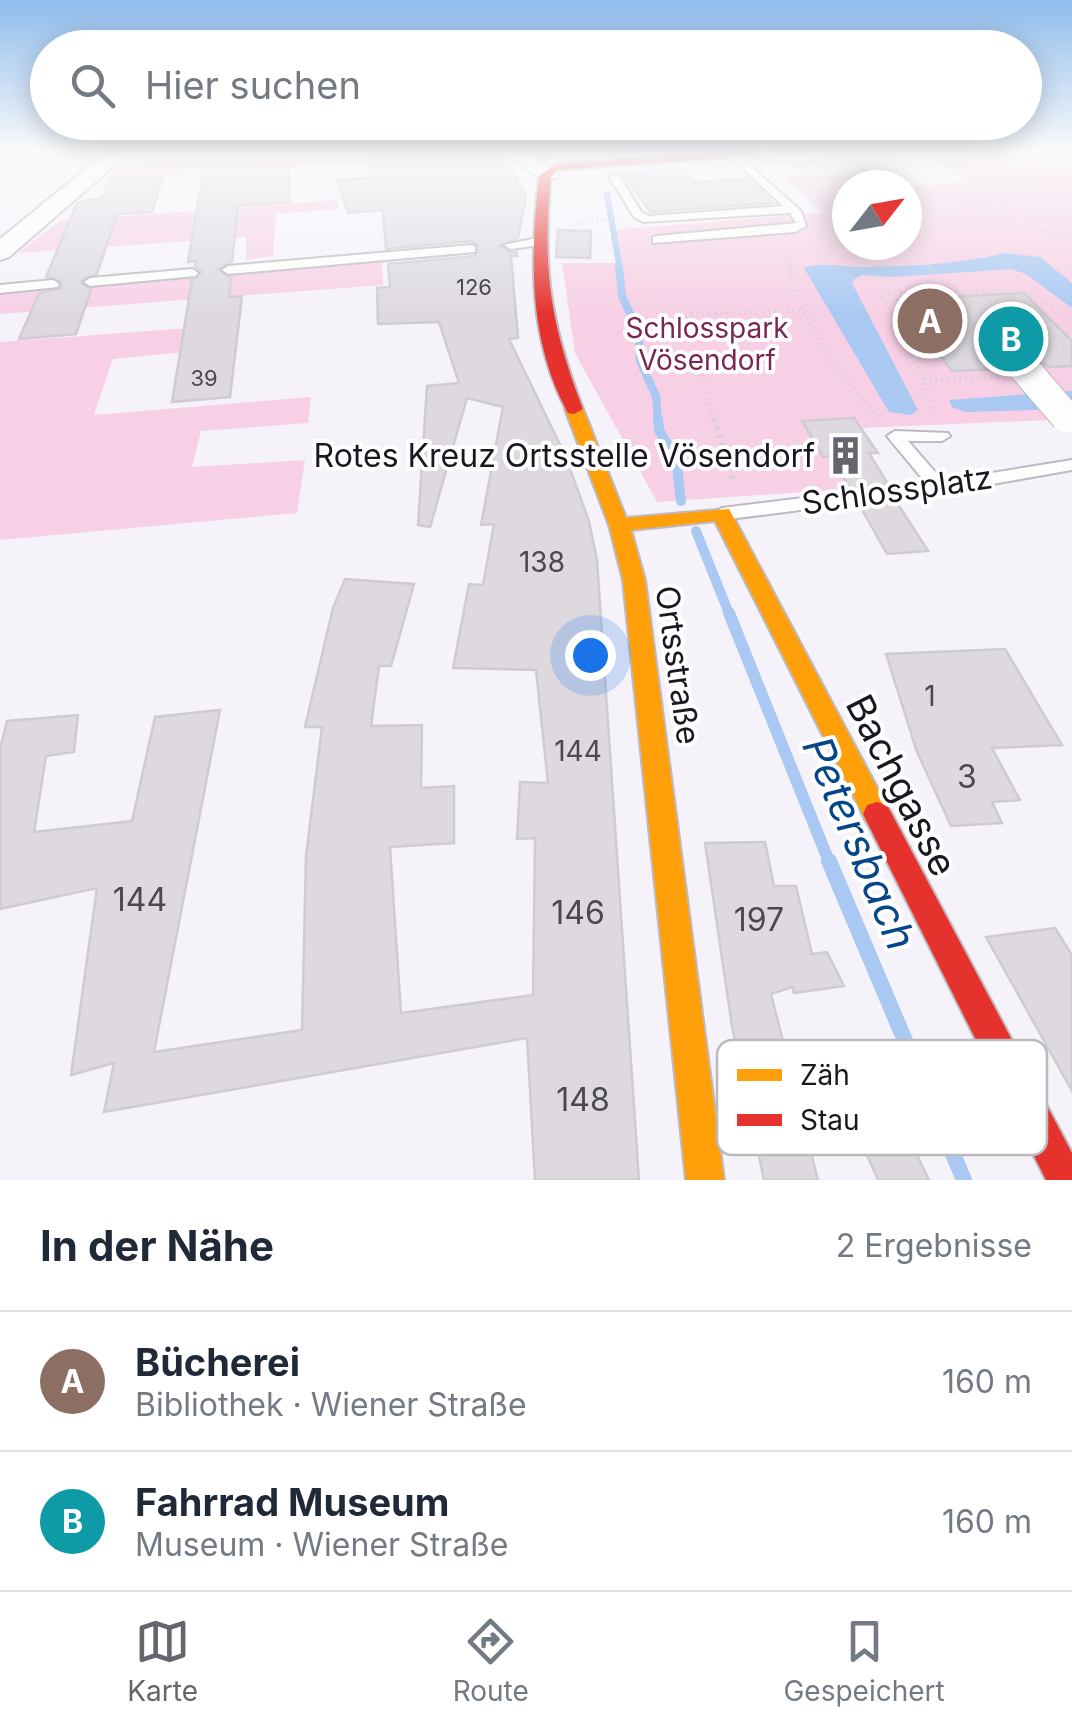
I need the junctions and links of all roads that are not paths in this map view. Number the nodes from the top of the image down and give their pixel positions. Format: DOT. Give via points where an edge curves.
graph roads {
  1 [pos="56,205"];
  2 [pos="543,205"];
  3 [pos="632,205"];
  4 [pos="789,205"];
  5 [pos="792,209"];
  6 [pos="657,240"];
  7 [pos="537,242"];
  8 [pos="510,245"];
  9 [pos="471,249"];
  10 [pos="0,252"];
  11 [pos="228,270"];
  12 [pos="192,273"];
  13 [pos="90,282"];
  14 [pos="53,284"];
  15 [pos="0,289"];
  16 [pos="1012,372"];
  17 [pos="1069,420"];
  18 [pos="940,430"];
  19 [pos="1072,465"];
  20 [pos="938,487"];
  21 [pos="734,513"];
  22 [pos="620,525"];
  23 [pos="996,1040"];
  24 [pos="1047,1142"];
  25 [pos="705,1180"];
  26 [pos="1066,1180"];
  1 -- 10 [label="street"];
  2 -- 7 [label="street, Ortsstraße"];
  3 -- 5 [label="lane" via="647,220"];
  4 -- 5 [label="lane"];
  5 -- 6 [label="lane" via="802,224 794,229"];
  7 -- 8 [label="lane"];
  7 -- 22 [label="street, Ortsstraße" via="536,284 549,344"];
  9 -- 11 [label="lane"];
  12 -- 13 [label="lane"];
  14 -- 15 [label="lane"];
  16 -- 17 [label="street, bridge"];
  18 -- 20 [label="lane" via="895,436"];
  19 -- 20 [label="lane, Schlossplatz"];
  20 -- 21 [label="lane, Schlossplatz"];
  21 -- 22 [label="street"];
  21 -- 23 [label="street, Bachgasse"];
  22 -- 25 [label="street, Ortsstraße" via="643,632"];
  24 -- 26 [label="street, Bachgasse"];
}
